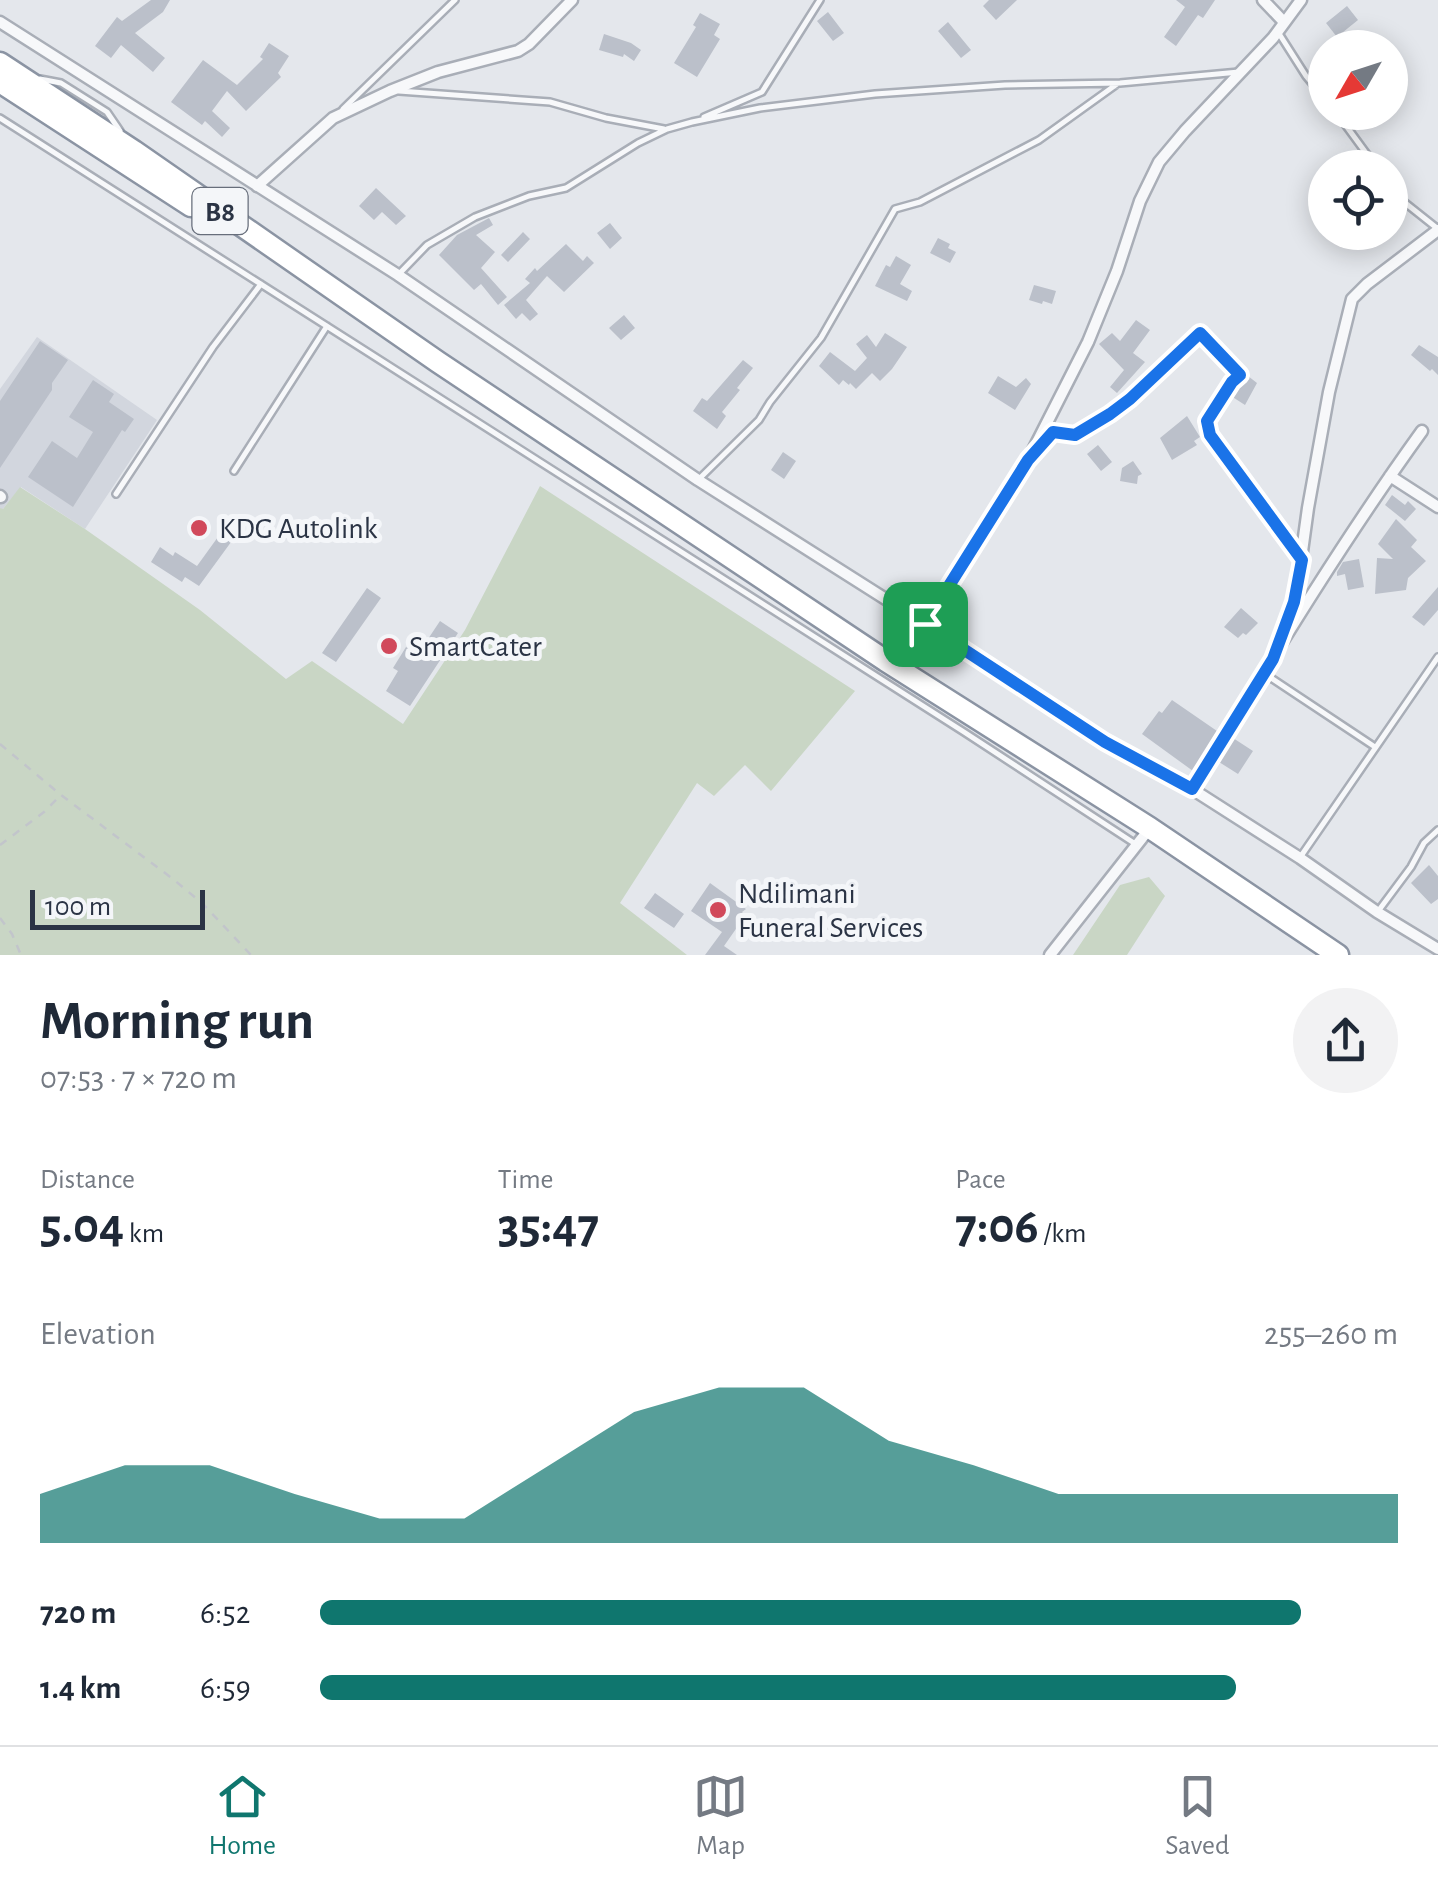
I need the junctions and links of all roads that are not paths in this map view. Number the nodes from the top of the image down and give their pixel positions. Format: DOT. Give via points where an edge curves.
graph roads {
  1 [pos="456,0"];
  2 [pos="572,0"];
  3 [pos="820,0"];
  4 [pos="1264,0"];
  5 [pos="1301,0"];
  6 [pos="0,22"];
  7 [pos="1281,27"];
  8 [pos="1239,72"];
  9 [pos="6,73"];
  10 [pos="1308,78"];
  11 [pos="1120,83"];
  12 [pos="390,91"];
  13 [pos="0,118"];
  14 [pos="333,118"];
  15 [pos="692,122"];
  16 [pos="667,129"];
  17 [pos="258,186"];
  18 [pos="1408,205"];
  19 [pos="1438,229"];
  20 [pos="398,275"];
  21 [pos="262,284"];
  22 [pos="327,326"];
  23 [pos="438,362"];
  24 [pos="1422,431"];
  25 [pos="1028,460"];
  26 [pos="234,470"];
  27 [pos="1390,476"];
  28 [pos="698,480"];
  29 [pos="116,494"];
  30 [pos="1438,507"];
  31 [pos="1302,560"];
  32 [pos="925,624"];
  33 [pos="1438,657"];
  34 [pos="1273,659"];
  35 [pos="1264,672"];
  36 [pos="1375,747"];
  37 [pos="1192,789"];
  38 [pos="1438,830"];
  39 [pos="1144,836"];
  40 [pos="1300,858"];
  41 [pos="1378,912"];
  42 [pos="1438,948"];
  43 [pos="1050,955"];
  44 [pos="1338,955"];
  1 -- 14 [label="lane"];
  2 -- 12 [label="street" via="518,52"];
  3 -- 15 [label="lane" via="762,92"];
  4 -- 7 [label="street"];
  5 -- 7 [label="street"];
  6 -- 17 [label="street"];
  7 -- 8 [label="street"];
  7 -- 10 [label="lane"];
  8 -- 11 [label="lane"];
  8 -- 25 [label="street" via="1148,182 1088,342"];
  9 -- 23 [label="highway, B8" via="134,151"];
  9 -- 23 [label="highway, B8" via="120,162"];
  11 -- 15 [label="lane" via="875,94"];
  11 -- 28 [label="lane" via="1039,140 895,210 820,338 759,420"];
  12 -- 14 [label="street"];
  12 -- 16 [label="lane" via="550,102"];
  13 -- 21 [label="lane"];
  14 -- 17 [label="street"];
  15 -- 16 [label="lane"];
  16 -- 20 [label="lane" via="566,188 476,217 427,244"];
  17 -- 20 [label="street"];
  18 -- 19 [label="lane"];
  19 -- 31 [label="street" via="1352,299 1329,392"];
  20 -- 28 [label="street"];
  21 -- 22 [label="lane"];
  21 -- 29 [label="lane"];
  22 -- 26 [label="lane"];
  22 -- 39 [label="lane" via="949,722"];
  23 -- 39 [label="highway, B8"];
  24 -- 27 [label="street"];
  25 -- 31 [label="lane" via="1053,432 1075,435 1130,399 1200,333 1240,375 1207,421 1210,435"];
  25 -- 32 [label="street"];
  27 -- 30 [label="street"];
  27 -- 34 [label="street"];
  28 -- 32 [label="street"];
  31 -- 34 [label="street"];
  32 -- 37 [label="street" via="1105,742"];
  33 -- 36 [label="lane"];
  34 -- 35 [label="street"];
  35 -- 36 [label="lane"];
  35 -- 37 [label="street"];
  36 -- 40 [label="lane"];
  37 -- 40 [label="street"];
  38 -- 41 [label="lane"];
  39 -- 43 [label="street"];
  39 -- 44 [label="highway, B8"];
  40 -- 41 [label="street"];
  41 -- 42 [label="street"];
}
